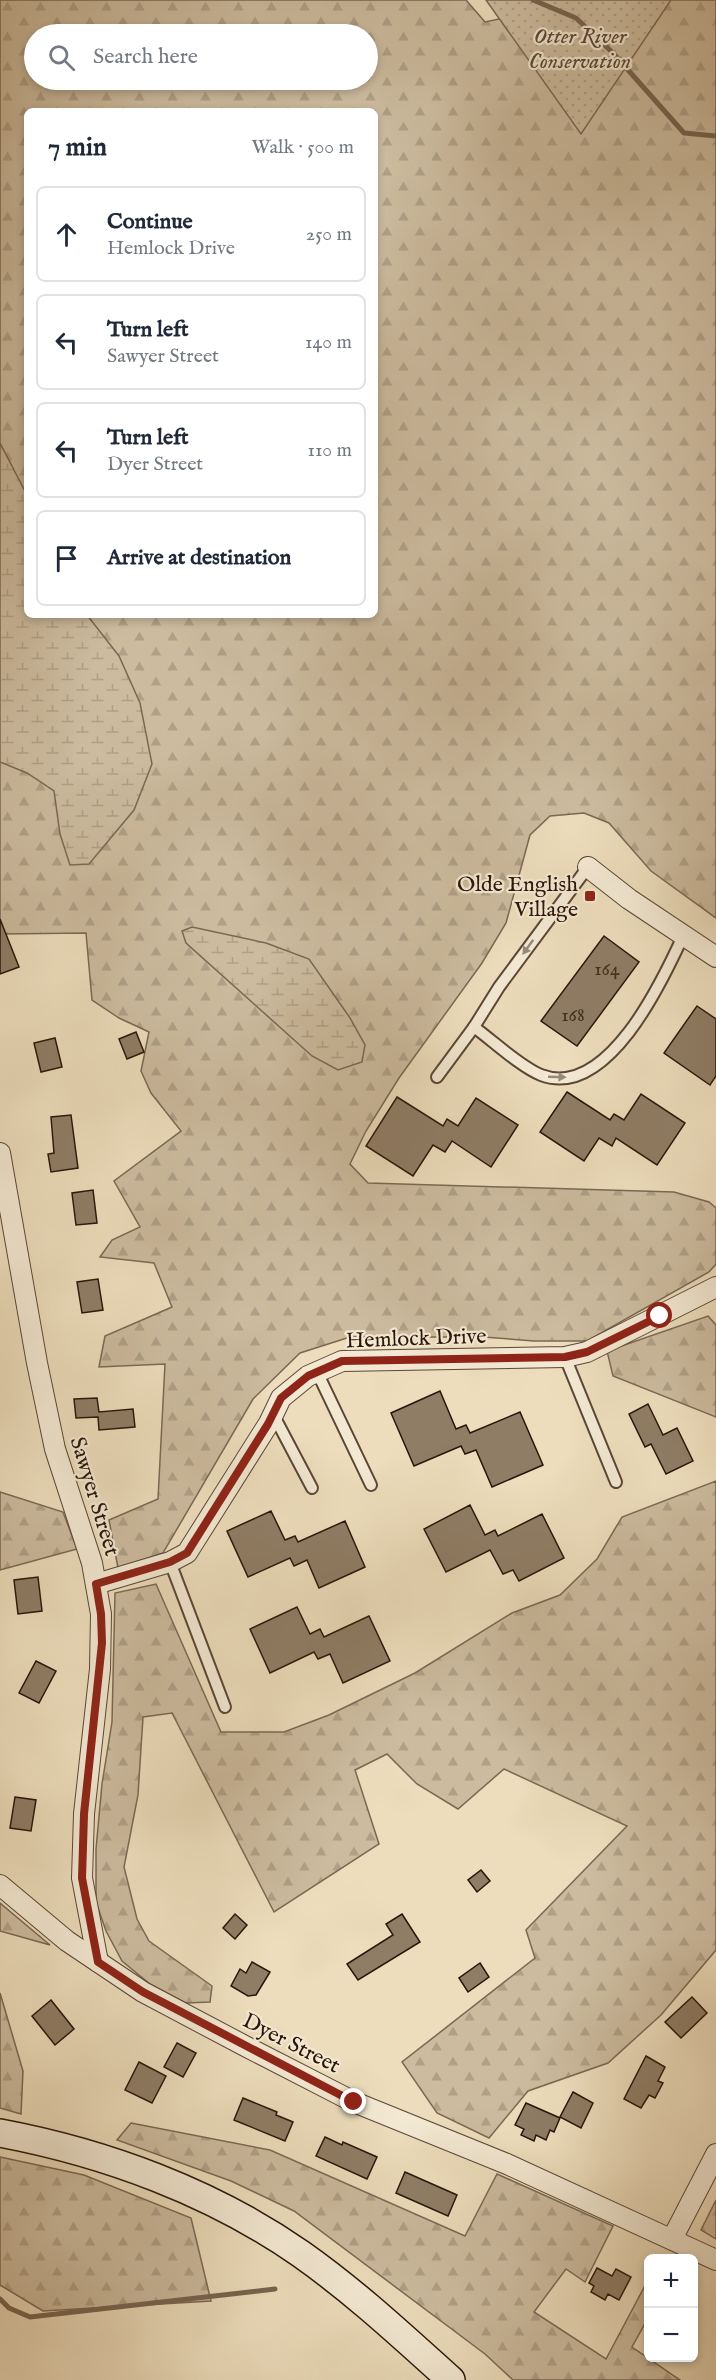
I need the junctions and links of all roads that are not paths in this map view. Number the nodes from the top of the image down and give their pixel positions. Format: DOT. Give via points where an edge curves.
graph roads {
  1 [pos="588,867"];
  2 [pos="683,936"];
  3 [pos="716,957"];
  4 [pos="474,1027"];
  5 [pos="437,1077"];
  6 [pos="0,1153"];
  7 [pos="716,1287"];
  8 [pos="565,1357"];
  9 [pos="317,1372"];
  10 [pos="273,1414"];
  11 [pos="616,1482"];
  12 [pos="371,1485"];
  13 [pos="312,1488"];
  14 [pos="170,1562"];
  15 [pos="96,1584"];
  16 [pos="225,1707"];
  17 [pos="0,1885"];
  18 [pos="98,1962"];
  19 [pos="0,2133"];
  20 [pos="716,2154"];
  21 [pos="672,2239"];
  22 [pos="716,2260"];
  23 [pos="451,2380"];
  1 -- 2 [label="street"];
  1 -- 4 [label="lane, one-way"];
  2 -- 3 [label="street"];
  4 -- 2 [label="lane, one-way" via="540,1075 570,1077 589,1070 607,1058 634,1023 666,974"];
  4 -- 5 [label="lane"];
  6 -- 15 [label="street, Sawyer Street" via="55,1449 84,1534"];
  7 -- 8 [label="street, Hemlock Drive" via="587,1352"];
  8 -- 9 [label="street, Hemlock Drive" via="351,1360"];
  8 -- 11 [label="lane"];
  9 -- 10 [label="street, Hemlock Drive" via="281,1398"];
  9 -- 12 [label="lane"];
  10 -- 13 [label="lane"];
  10 -- 14 [label="street, Hemlock Drive" via="187,1553"];
  14 -- 15 [label="street, Hemlock Drive"];
  14 -- 16 [label="lane"];
  15 -- 18 [label="street, Sawyer Street" via="102,1643 84,1814 82,1878"];
  17 -- 18 [label="street, Dyer Street"];
  18 -- 21 [label="street, Dyer Street" via="143,1992 354,2102 507,2164"];
  19 -- 23 [label="main road" via="126,2166 191,2192 250,2222 359,2297"];
  20 -- 21 [label="street"];
  21 -- 22 [label="street, Dyer Street"];
}
